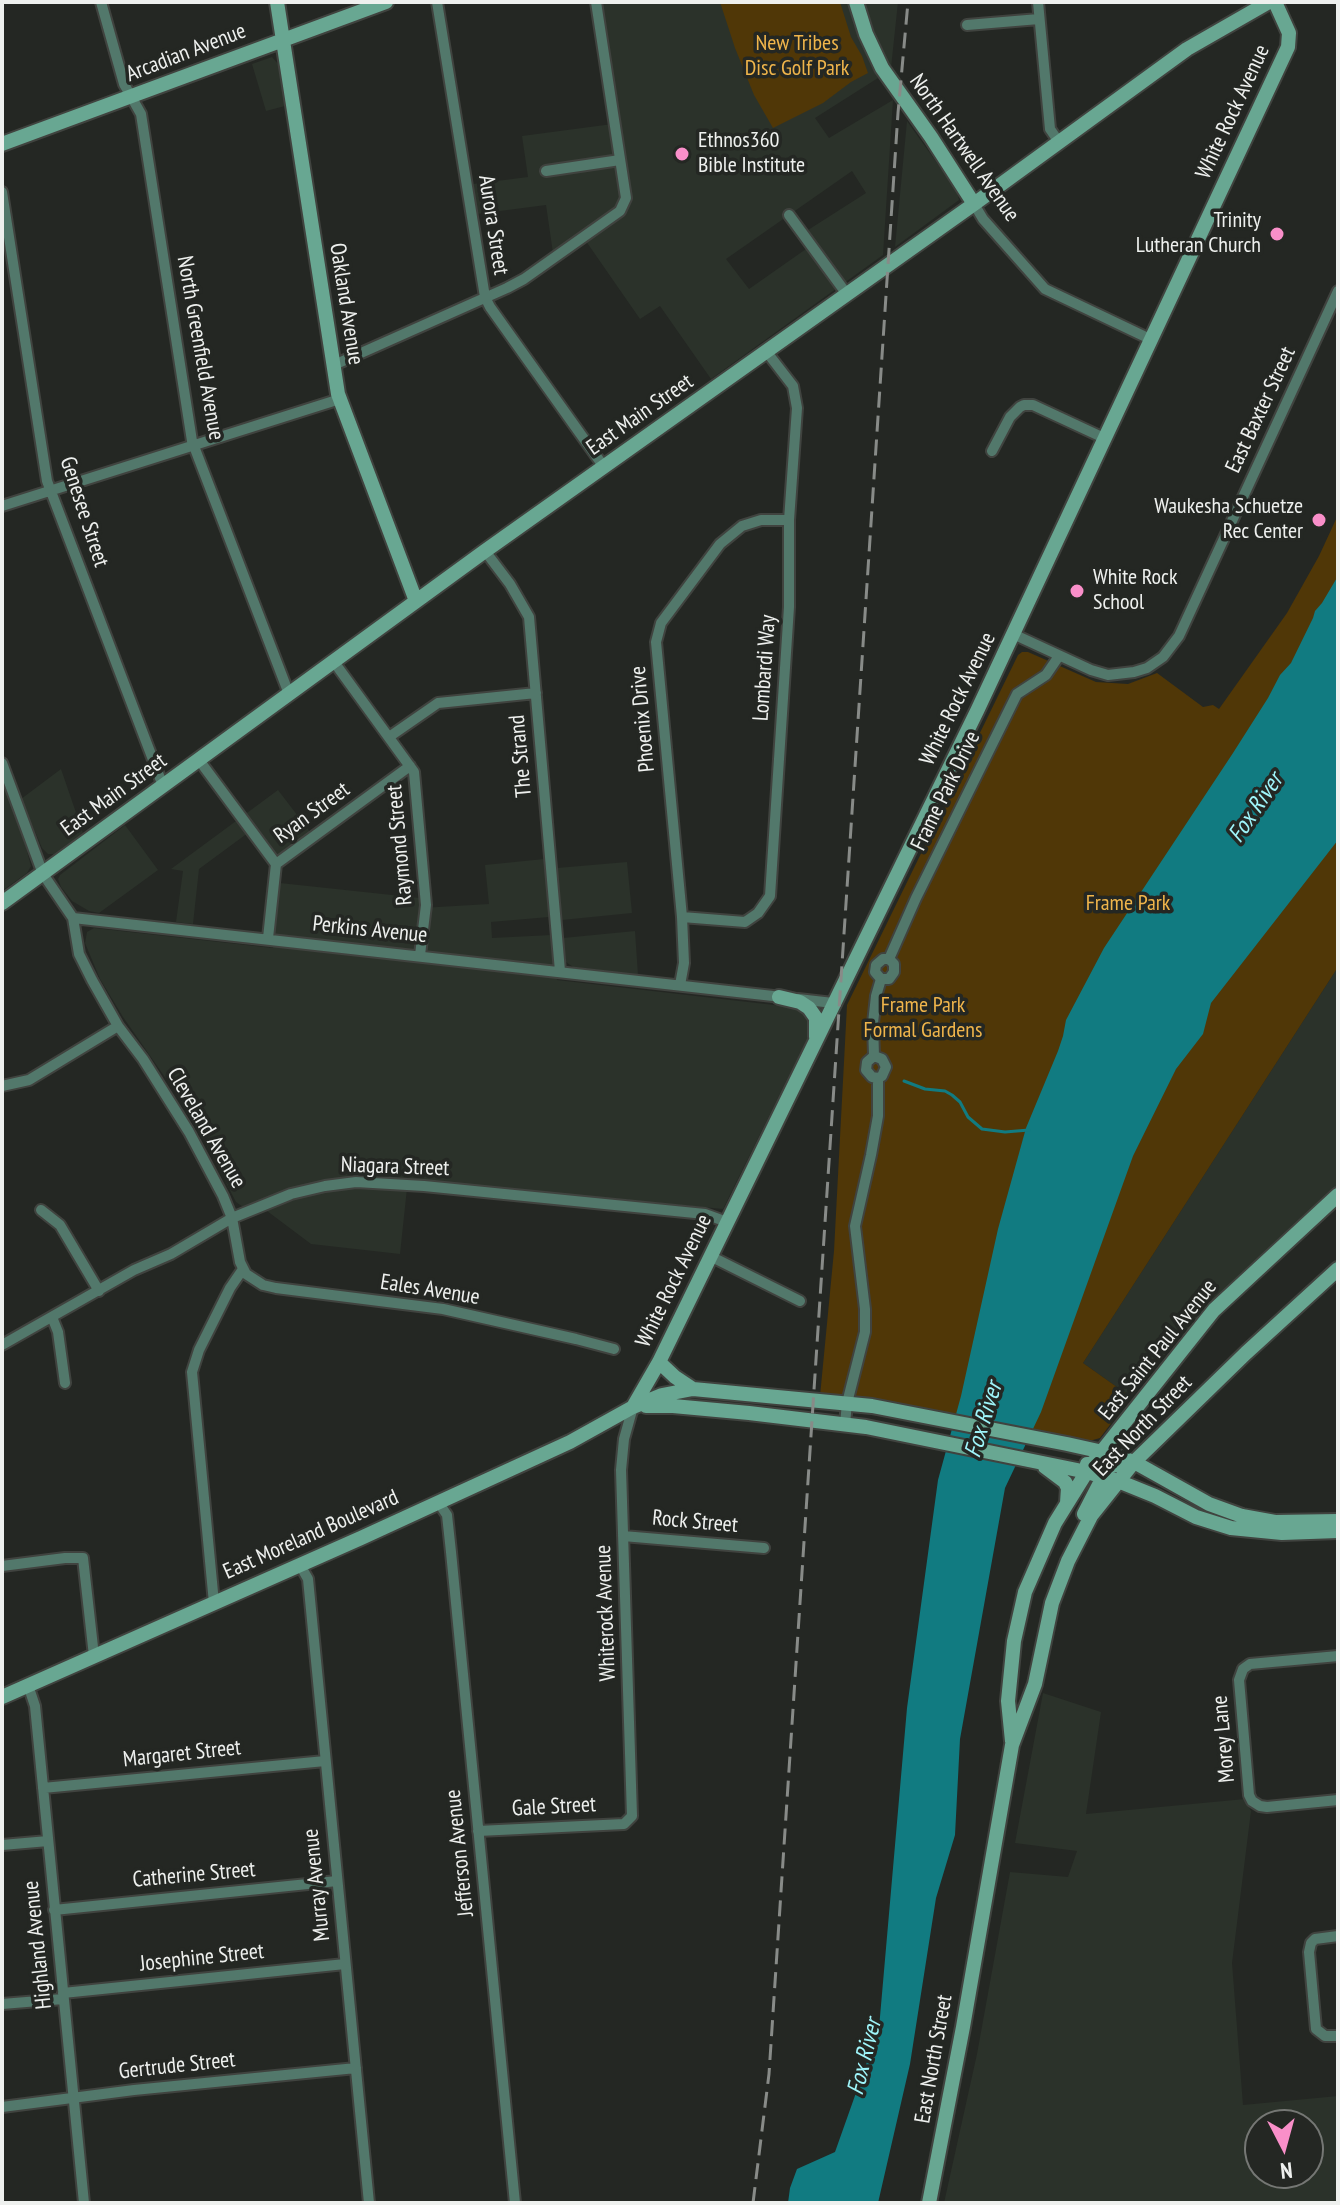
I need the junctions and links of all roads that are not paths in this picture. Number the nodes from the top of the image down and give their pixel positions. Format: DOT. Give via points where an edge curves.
graph roads {
  1 [pos="101,2"];
  2 [pos="277,2"];
  3 [pos="386,2"];
  4 [pos="437,2"];
  5 [pos="596,2"];
  6 [pos="856,2"];
  7 [pos="1038,2"];
  8 [pos="1272,2"];
  9 [pos="1039,19"];
  10 [pos="967,25"];
  11 [pos="283,40"];
  12 [pos="132,97"];
  13 [pos="1059,142"];
  14 [pos="2,144"];
  15 [pos="620,160"];
  16 [pos="546,171"];
  17 [pos="2,192"];
  18 [pos="974,204"];
  19 [pos="789,215"];
  20 [pos="1338,291"];
  21 [pos="846,293"];
  22 [pos="485,297"];
  23 [pos="1150,339"];
  24 [pos="766,351"];
  25 [pos="334,365"];
  26 [pos="340,399"];
  27 [pos="1104,438"];
  28 [pos="194,445"];
  29 [pos="992,451"];
  30 [pos="604,467"];
  31 [pos="51,490"];
  32 [pos="2,506"];
  33 [pos="789,520"];
  34 [pos="485,551"];
  35 [pos="416,601"];
  36 [pos="1013,634"];
  37 [pos="1059,656"];
  38 [pos="334,662"];
  39 [pos="536,693"];
  40 [pos="289,694"];
  41 [pos="389,737"];
  42 [pos="199,760"];
  43 [pos="2,763"];
  44 [pos="410,766"];
  45 [pos="163,786"];
  46 [pos="276,864"];
  47 [pos="43,874"];
  48 [pos="2,903"];
  49 [pos="682,917"];
  50 [pos="73,918"];
  51 [pos="268,938"];
  52 [pos="420,955"];
  53 [pos="560,971"];
  54 [pos="680,985"];
  55 [pos="779,997"];
  56 [pos="833,1003"];
  57 [pos="118,1026"];
  58 [pos="816,1040"];
  59 [pos="2,1086"];
  60 [pos="1338,1195"];
  61 [pos="41,1210"];
  62 [pos="232,1218"];
  63 [pos="727,1222"];
  64 [pos="710,1256"];
  65 [pos="243,1269"];
  66 [pos="1338,1269"];
  67 [pos="99,1291"];
  68 [pos="800,1301"];
  69 [pos="52,1317"];
  70 [pos="2,1345"];
  71 [pos="614,1349"];
  72 [pos="659,1362"];
  73 [pos="65,1383"];
  74 [pos="693,1389"];
  75 [pos="758,1395"];
  76 [pos="847,1403"];
  77 [pos="633,1407"];
  78 [pos="755,1413"];
  79 [pos="845,1424"];
  80 [pos="946,1433"];
  81 [pos="1035,1451"];
  82 [pos="1134,1462"];
  83 [pos="1101,1469"];
  84 [pos="438,1502"];
  85 [pos="1067,1504"];
  86 [pos="1338,1521"];
  87 [pos="1338,1531"];
  88 [pos="623,1536"];
  89 [pos="764,1548"];
  90 [pos="300,1565"];
  91 [pos="2,1566"];
  92 [pos="214,1603"];
  93 [pos="1046,1627"];
  94 [pos="94,1656"];
  95 [pos="1338,1656"];
  96 [pos="28,1685"];
  97 [pos="2,1697"];
  98 [pos="1012,1745"];
  99 [pos="325,1761"];
  100 [pos="43,1788"];
  101 [pos="1338,1800"];
  102 [pos="631,1819"];
  103 [pos="478,1831"];
  104 [pos="48,1841"];
  105 [pos="2,1845"];
  106 [pos="337,1881"];
  107 [pos="54,1910"];
  108 [pos="1338,1936"];
  109 [pos="345,1964"];
  110 [pos="63,1996"];
  111 [pos="2,2004"];
  112 [pos="1338,2036"];
  113 [pos="356,2068"];
  114 [pos="73,2097"];
  115 [pos="2,2107"];
  116 [pos="930,2197"];
  117 [pos="84,2203"];
  118 [pos="369,2203"];
  119 [pos="515,2203"];
  1 -- 12 [label="street, North Greenfield Avenue"];
  2 -- 11 [label="main road, Oakland Avenue"];
  3 -- 11 [label="main road, Arcadian Avenue"];
  4 -- 22 [label="street, Aurora Street"];
  5 -- 15 [label="street"];
  6 -- 18 [label="main road, North Hartwell Avenue" via="882,68"];
  7 -- 9 [label="street"];
  8 -- 13 [label="main road, East Main Street" via="1194,45"];
  8 -- 23 [label="main road, White Rock Avenue" via="1289,33 1288,47"];
  9 -- 10 [label="street"];
  9 -- 13 [label="street" via="1050,129"];
  11 -- 12 [label="main road, Arcadian Avenue"];
  11 -- 25 [label="main road, Oakland Avenue"];
  12 -- 14 [label="main road, Arcadian Avenue"];
  12 -- 28 [label="street, North Greenfield Avenue" via="141,114"];
  13 -- 18 [label="main road, East Main Street"];
  15 -- 16 [label="street"];
  15 -- 22 [label="street" via="626,198 620,211 524,279"];
  17 -- 31 [label="street, Genesee Street"];
  18 -- 21 [label="main road, East Main Street"];
  18 -- 23 [label="street, North Hartwell Avenue" via="1045,289"];
  19 -- 21 [label="street"];
  20 -- 37 [label="street, East Baxter Street" via="1170,649 1147,668 1118,675"];
  21 -- 24 [label="main road, East Main Street"];
  22 -- 25 [label="street"];
  22 -- 30 [label="street, Aurora Street"];
  23 -- 27 [label="main road, White Rock Avenue"];
  24 -- 30 [label="main road, East Main Street"];
  24 -- 33 [label="street, Lombardi Way" via="793,386 797,408"];
  25 -- 26 [label="main road, Oakland Avenue"];
  26 -- 28 [label="street"];
  26 -- 35 [label="main road, Oakland Avenue"];
  27 -- 29 [label="street" via="1024,405 1010,417"];
  27 -- 36 [label="main road, White Rock Avenue"];
  28 -- 31 [label="street"];
  28 -- 40 [label="street, North Greenfield Avenue"];
  30 -- 34 [label="main road, East Main Street"];
  31 -- 32 [label="street"];
  31 -- 45 [label="street, Genesee Street"];
  33 -- 49 [label="street, Phoenix Drive" via="742,526 720,544 661,623 657,665"];
  33 -- 49 [label="street, Lombardi Way" via="789,607 770,896 745,922"];
  34 -- 35 [label="main road, East Main Street"];
  34 -- 39 [label="street, The Strand" via="529,617"];
  35 -- 38 [label="main road, East Main Street"];
  36 -- 37 [label="street, East Baxter Street"];
  36 -- 56 [label="main road, White Rock Avenue"];
  37 -- 76 [label="street, Frame Park Drive" via="1046,675 1017,694 889,959 876,965 881,979 874,1056 886,1067 878,1078 878,1116 855,1226 865,1332"];
  38 -- 40 [label="main road, East Main Street"];
  38 -- 41 [label="street, Raymond Street"];
  39 -- 41 [label="street" via="438,703"];
  39 -- 53 [label="street, The Strand"];
  40 -- 42 [label="main road, East Main Street"];
  41 -- 44 [label="street, Raymond Street"];
  42 -- 45 [label="main road, East Main Street"];
  42 -- 46 [label="street"];
  43 -- 47 [label="street"];
  44 -- 46 [label="street, Ryan Street"];
  44 -- 52 [label="street, Raymond Street" via="426,905"];
  45 -- 47 [label="main road, East Main Street"];
  46 -- 51 [label="street"];
  47 -- 48 [label="main road, East Main Street"];
  47 -- 50 [label="street"];
  49 -- 54 [label="street, Phoenix Drive"];
  50 -- 51 [label="street, Perkins Avenue"];
  50 -- 57 [label="street, Cleveland Avenue" via="79,954"];
  51 -- 52 [label="street, Perkins Avenue"];
  52 -- 53 [label="street, Perkins Avenue"];
  53 -- 54 [label="street, Perkins Avenue"];
  54 -- 55 [label="street, Perkins Avenue"];
  55 -- 56 [label="street, Perkins Avenue"];
  55 -- 58 [label="main road" via="809,1008 816,1018"];
  56 -- 58 [label="main road, White Rock Avenue"];
  57 -- 59 [label="street" via="29,1080"];
  57 -- 62 [label="street, Cleveland Avenue" via="189,1132"];
  58 -- 63 [label="main road, White Rock Avenue"];
  60 -- 83 [label="main road, East Saint Paul Avenue" via="1214,1310"];
  61 -- 67 [label="street" via="60,1225"];
  62 -- 63 [label="street, Niagara Street" via="302,1191 356,1182 599,1202 705,1214"];
  62 -- 65 [label="street, Cleveland Avenue"];
  62 -- 67 [label="street, Niagara Street"];
  63 -- 64 [label="main road, White Rock Avenue"];
  64 -- 68 [label="street"];
  64 -- 72 [label="main road, White Rock Avenue"];
  65 -- 71 [label="street, Eales Avenue" via="253,1280 276,1288 443,1309"];
  65 -- 92 [label="street" via="192,1372"];
  66 -- 82 [label="main road, East North Street"];
  67 -- 69 [label="street, Niagara Street"];
  69 -- 70 [label="street, Niagara Street"];
  69 -- 73 [label="street"];
  72 -- 74 [label="main road"];
  72 -- 77 [label="main road, White Rock Avenue"];
  74 -- 75 [label="main road, East Moreland Boulevard"];
  74 -- 77 [label="main road, East Moreland Boulevard"];
  75 -- 76 [label="main road, East Moreland Boulevard"];
  75 -- 78 [label="main road"];
  76 -- 79 [label="street, Frame Park Drive"];
  76 -- 80 [label="main road, East Moreland Boulevard"];
  77 -- 78 [label="main road, East Moreland Boulevard"];
  77 -- 84 [label="main road, East Moreland Boulevard"];
  77 -- 88 [label="street, Whiterock Avenue" via="621,1470"];
  78 -- 79 [label="main road, East Moreland Boulevard"];
  79 -- 80 [label="main road, East Moreland Boulevard" via="901,1434"];
  80 -- 81 [label="main road, East Moreland Boulevard"];
  80 -- 81 [label="main road, East Moreland Boulevard"];
  81 -- 83 [label="main road"];
  81 -- 83 [label="main road, East Moreland Boulevard"];
  81 -- 85 [label="main road" via="1065,1482"];
  82 -- 83 [label="main road"];
  82 -- 83 [label="main road, East North Street"];
  82 -- 86 [label="main road" via="1209,1504 1242,1516 1275,1522"];
  83 -- 85 [label="main road, East North Street"];
  83 -- 87 [label="main road" via="1196,1517 1231,1528"];
  83 -- 93 [label="main road, East North Street" via="1091,1516 1060,1579"];
  83 -- 93 [label="main road" via="1045,1596"];
  84 -- 90 [label="main road, East Moreland Boulevard"];
  84 -- 103 [label="street, Jefferson Avenue" via="447,1515"];
  85 -- 98 [label="main road, East North Street" via="1025,1592 1009,1680"];
  88 -- 89 [label="street, Rock Street"];
  88 -- 102 [label="street, Whiterock Avenue"];
  90 -- 92 [label="main road, East Moreland Boulevard"];
  90 -- 99 [label="street, Murray Avenue" via="308,1579"];
  91 -- 94 [label="street" via="83,1558"];
  92 -- 94 [label="main road, East Moreland Boulevard"];
  93 -- 98 [label="main road, East North Street" via="1035,1684"];
  94 -- 96 [label="main road, East Moreland Boulevard"];
  95 -- 101 [label="street, Morey Lane" via="1258,1663 1243,1669 1239,1680 1249,1795 1256,1805"];
  96 -- 97 [label="main road, East Moreland Boulevard"];
  96 -- 100 [label="street, Highland Avenue"];
  98 -- 116 [label="main road, East North Street"];
  99 -- 100 [label="street, Margaret Street"];
  99 -- 106 [label="street, Murray Avenue"];
  100 -- 104 [label="street, Highland Avenue"];
  102 -- 103 [label="street, Gale Street" via="624,1824"];
  103 -- 119 [label="street, Jefferson Avenue"];
  104 -- 105 [label="street"];
  104 -- 107 [label="street, Highland Avenue"];
  106 -- 107 [label="street, Catherine Street"];
  106 -- 109 [label="street, Murray Avenue"];
  107 -- 110 [label="street, Highland Avenue"];
  108 -- 112 [label="street" via="1315,1939 1309,1952 1316,2029"];
  109 -- 110 [label="street, Josephine Street"];
  109 -- 113 [label="street, Murray Avenue"];
  110 -- 111 [label="street, Josephine Street"];
  110 -- 114 [label="street, Highland Avenue"];
  113 -- 114 [label="street, Gertrude Street"];
  113 -- 118 [label="street, Murray Avenue"];
  114 -- 115 [label="street, Gertrude Street"];
  114 -- 117 [label="street, Highland Avenue"];
}
